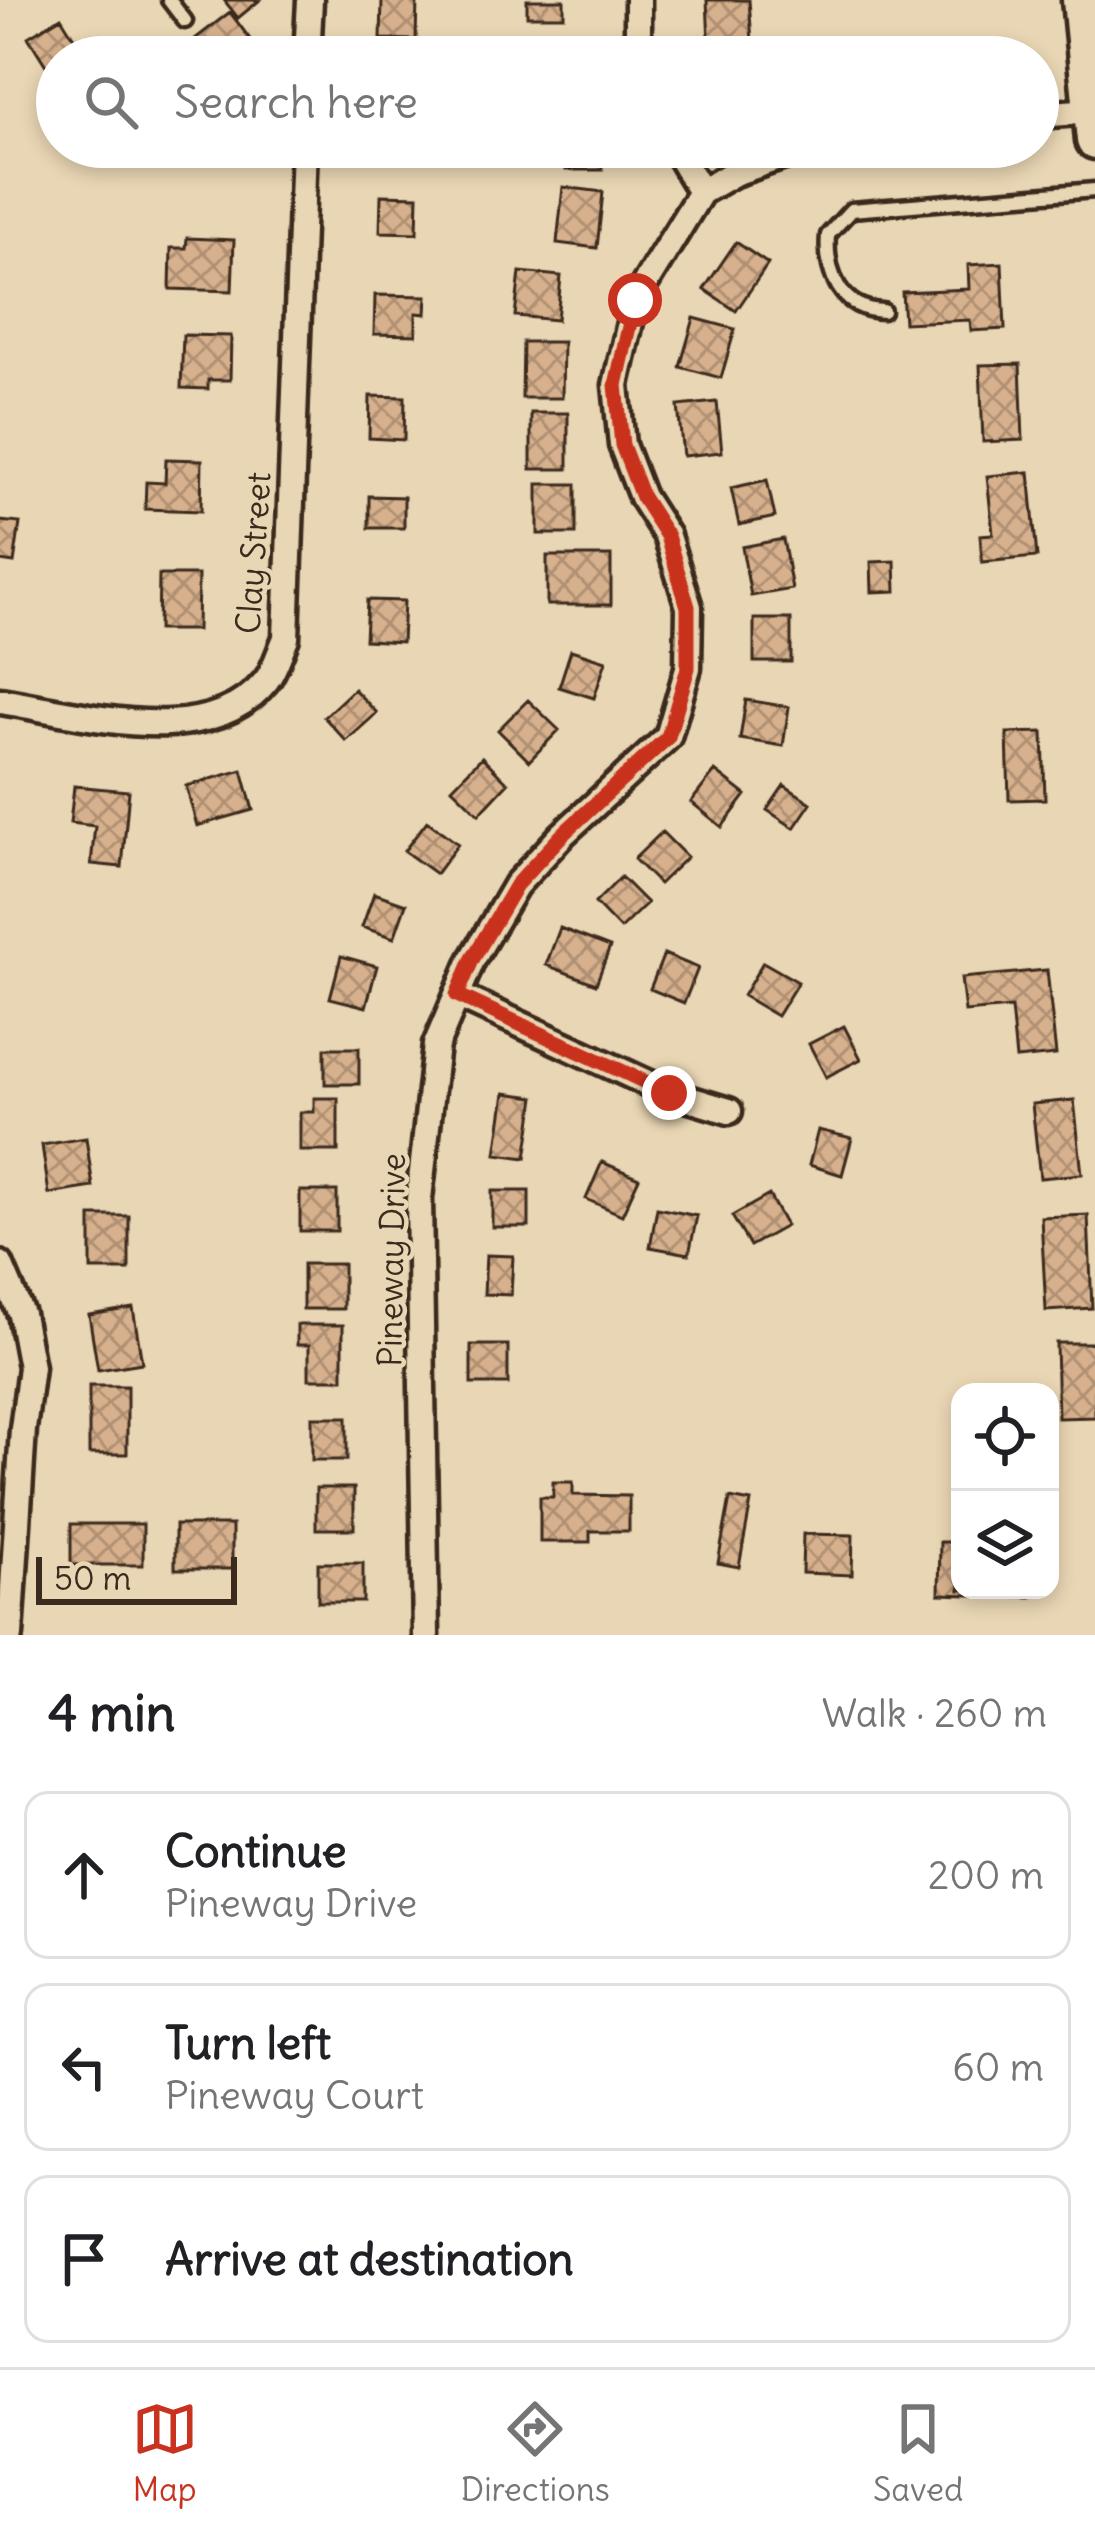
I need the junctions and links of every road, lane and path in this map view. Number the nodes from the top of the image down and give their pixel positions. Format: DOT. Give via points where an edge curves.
graph roads {
  1 [pos="169,0"];
  2 [pos="310,0"];
  3 [pos="638,0"];
  4 [pos="1081,0"];
  5 [pos="185,21"];
  6 [pos="309,36"];
  7 [pos="638,36"];
  8 [pos="1059,119"];
  9 [pos="1093,125"];
  10 [pos="303,168"];
  11 [pos="687,168"];
  12 [pos="749,168"];
  13 [pos="1095,190"];
  14 [pos="701,191"];
  15 [pos="883,311"];
  16 [pos="0,701"];
  17 [pos="457,995"];
  18 [pos="730,1111"];
  19 [pos="0,1264"];
  20 [pos="10,1635"];
  21 [pos="426,1635"];
  1 -- 5 [label="lane"];
  2 -- 6 [label="street"];
  3 -- 7 [label="street"];
  4 -- 9 [label="street"];
  8 -- 9 [label="street"];
  10 -- 16 [label="street, Clay Street" via="286,638 266,681 220,716 169,726"];
  11 -- 14 [label="street"];
  12 -- 14 [label="street"];
  13 -- 15 [label="lane" via="851,210 828,235 832,274 852,304"];
  14 -- 17 [label="street, Pineway Drive" via="635,300 616,385 622,445 667,536 688,607 688,668 668,737 516,885"];
  17 -- 18 [label="street" via="669,1093"];
  17 -- 21 [label="street, Pineway Drive" via="436,1045 419,1198"];
  19 -- 20 [label="street" via="31,1367"];
}
